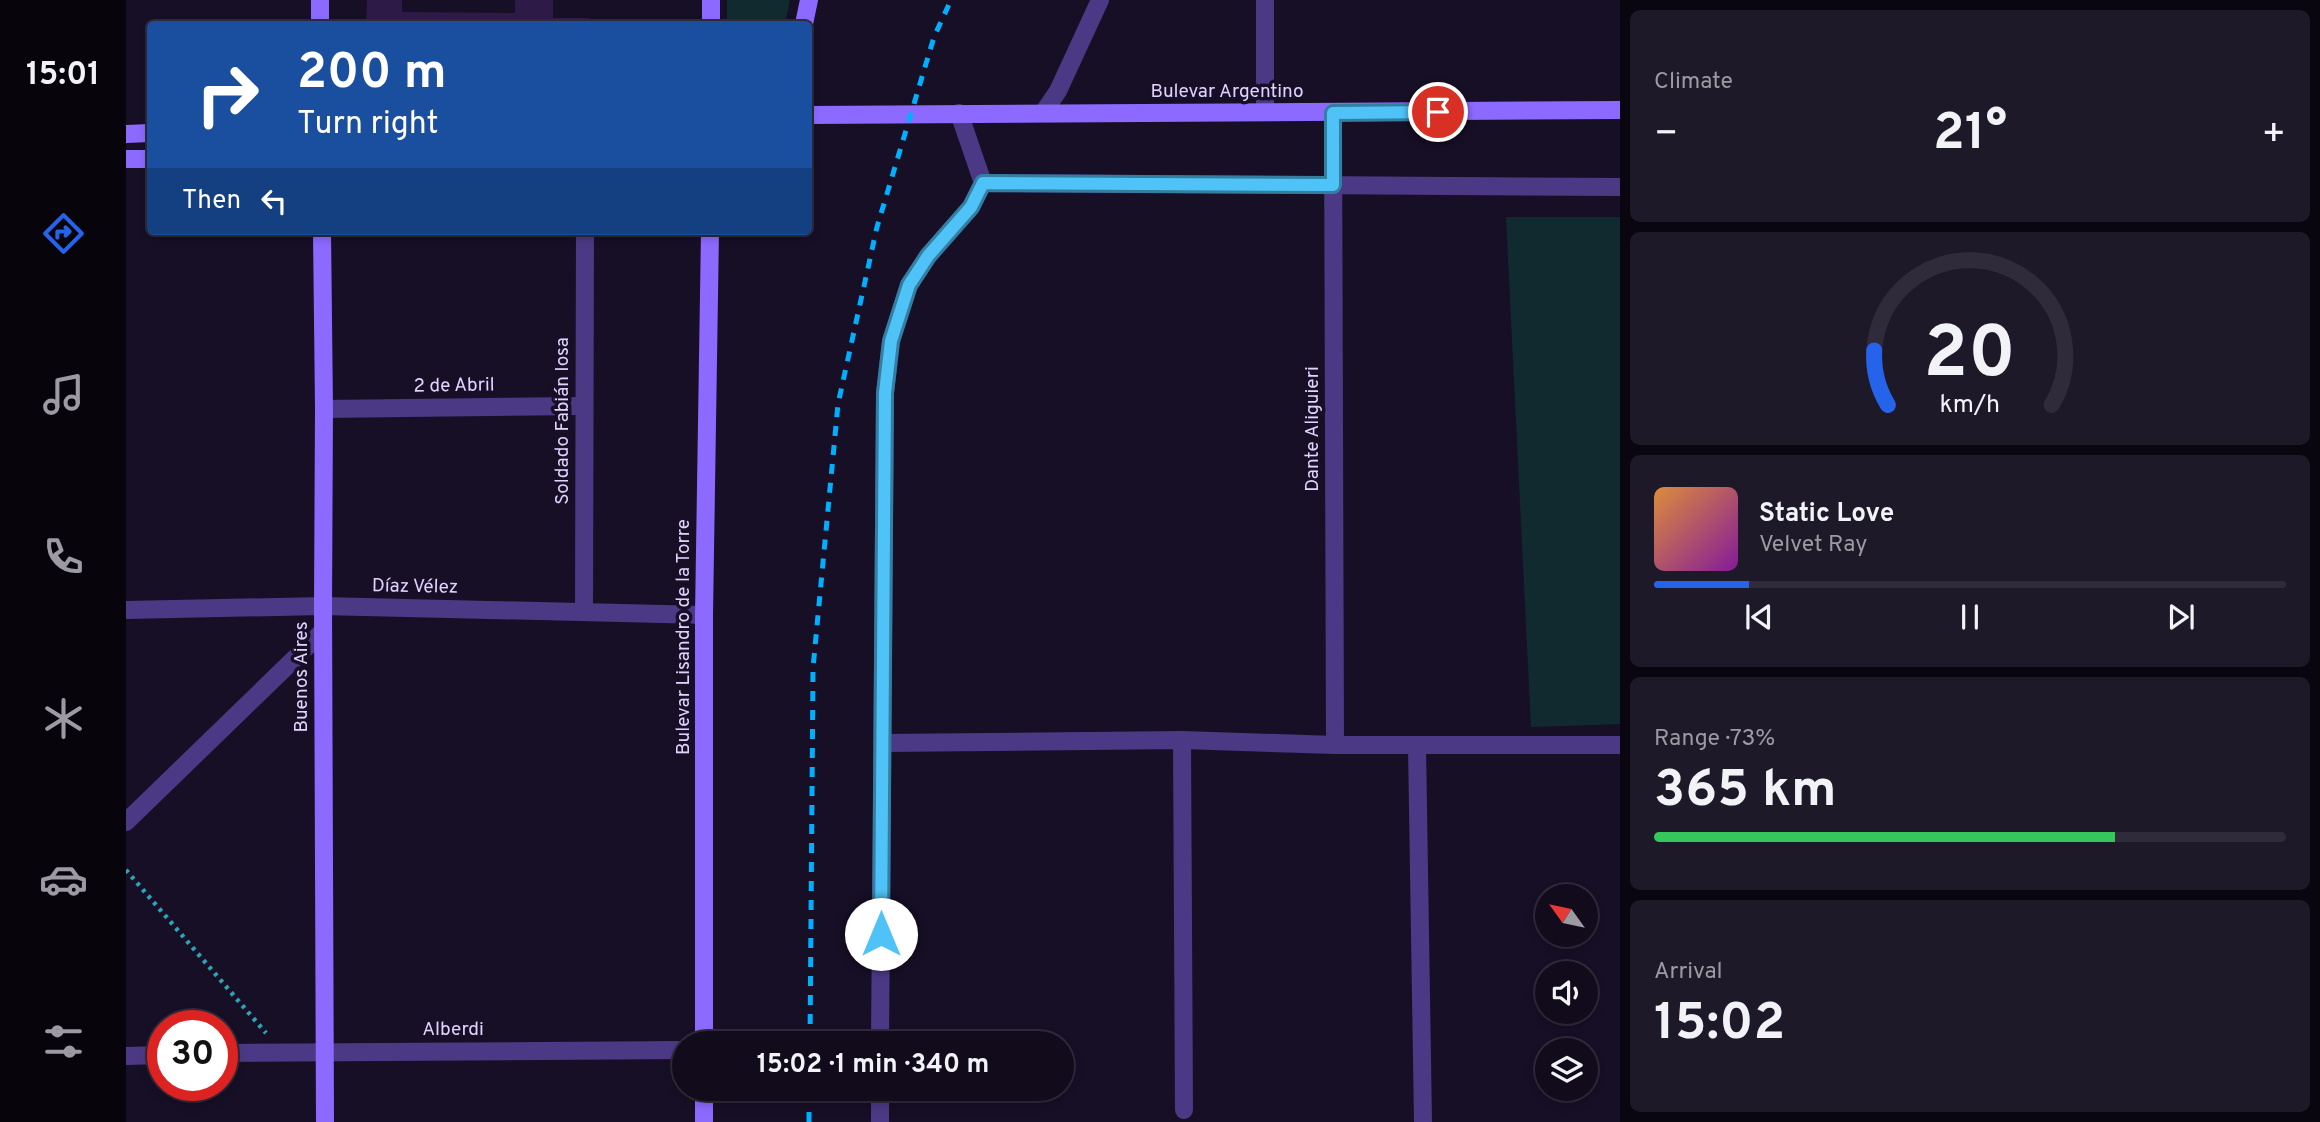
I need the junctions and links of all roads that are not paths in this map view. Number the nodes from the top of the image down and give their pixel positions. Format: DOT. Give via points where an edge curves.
graph roads {
  1 [pos="320,0"];
  2 [pos="711,0"];
  3 [pos="808,0"];
  4 [pos="1100,0"];
  5 [pos="1265,0"];
  6 [pos="320,21"];
  7 [pos="711,21"];
  8 [pos="804,21"];
  9 [pos="1620,110"];
  10 [pos="1265,112"];
  11 [pos="959,113"];
  12 [pos="1043,113"];
  13 [pos="1333,113"];
  14 [pos="834,114"];
  15 [pos="812,115"];
  16 [pos="812,122"];
  17 [pos="147,133"];
  18 [pos="126,134"];
  19 [pos="126,159"];
  20 [pos="147,159"];
  21 [pos="983,183"];
  22 [pos="1333,185"];
  23 [pos="1620,187"];
  24 [pos="321,235"];
  25 [pos="585,235"];
  26 [pos="710,235"];
  27 [pos="583,406"];
  28 [pos="324,409"];
  29 [pos="323,606"];
  30 [pos="126,610"];
  31 [pos="584,612"];
  32 [pos="704,615"];
  33 [pos="323,631"];
  34 [pos="1182,740"];
  35 [pos="882,743"];
  36 [pos="1335,745"];
  37 [pos="1417,745"];
  38 [pos="1620,745"];
  39 [pos="126,822"];
  40 [pos="704,1031"];
  41 [pos="880,1031"];
  42 [pos="672,1050"];
  43 [pos="325,1052"];
  44 [pos="238,1053"];
  45 [pos="147,1055"];
  46 [pos="126,1056"];
  47 [pos="704,1101"];
  48 [pos="880,1101"];
  49 [pos="1184,1110"];
  50 [pos="325,1122"];
  51 [pos="704,1122"];
  52 [pos="880,1122"];
  53 [pos="1423,1122"];
  1 -- 6 [label="main road"];
  2 -- 7 [label="main road"];
  3 -- 8 [label="main road"];
  4 -- 12 [label="street"];
  5 -- 10 [label="street"];
  9 -- 13 [label="main road, Bulevar Argentino"];
  10 -- 12 [label="main road, Bulevar Argentino"];
  10 -- 13 [label="main road, Bulevar Argentino"];
  11 -- 12 [label="main road, Bulevar Argentino"];
  11 -- 14 [label="main road, Bulevar Argentino"];
  11 -- 21 [label="street"];
  13 -- 22 [label="street, Dante Aliguieri"];
  14 -- 15 [label="main road, Bulevar Argentino"];
  14 -- 16 [label="main road, Bulevar Argentino"];
  17 -- 18 [label="main road"];
  19 -- 20 [label="main road"];
  21 -- 22 [label="street"];
  21 -- 35 [label="street" via="971,207 909,285 891,341 885,393"];
  22 -- 23 [label="street"];
  22 -- 36 [label="street, Dante Aliguieri"];
  24 -- 28 [label="main road, Buenos Aires"];
  25 -- 27 [label="street, Soldado Fabián Iosa"];
  26 -- 32 [label="main road, Bulevar Lisandro de la Torre"];
  27 -- 28 [label="street, 2 de Abril"];
  27 -- 31 [label="street, Soldado Fabián Iosa"];
  28 -- 29 [label="main road, Buenos Aires"];
  29 -- 30 [label="street, Díaz Vélez"];
  29 -- 31 [label="street, Díaz Vélez"];
  29 -- 33 [label="main road, Buenos Aires"];
  31 -- 32 [label="street, Díaz Vélez"];
  32 -- 40 [label="main road, Bulevar Lisandro de la Torre"];
  33 -- 39 [label="street"];
  33 -- 43 [label="main road, Buenos Aires"];
  34 -- 35 [label="street"];
  34 -- 36 [label="street"];
  34 -- 49 [label="street"];
  35 -- 41 [label="street"];
  36 -- 37 [label="street"];
  37 -- 38 [label="street"];
  37 -- 53 [label="street"];
  42 -- 43 [label="street, Alberdi"];
  43 -- 44 [label="street, Alberdi"];
  43 -- 50 [label="main road, Buenos Aires"];
  45 -- 46 [label="street"];
  47 -- 51 [label="main road"];
  48 -- 52 [label="street"];
}
